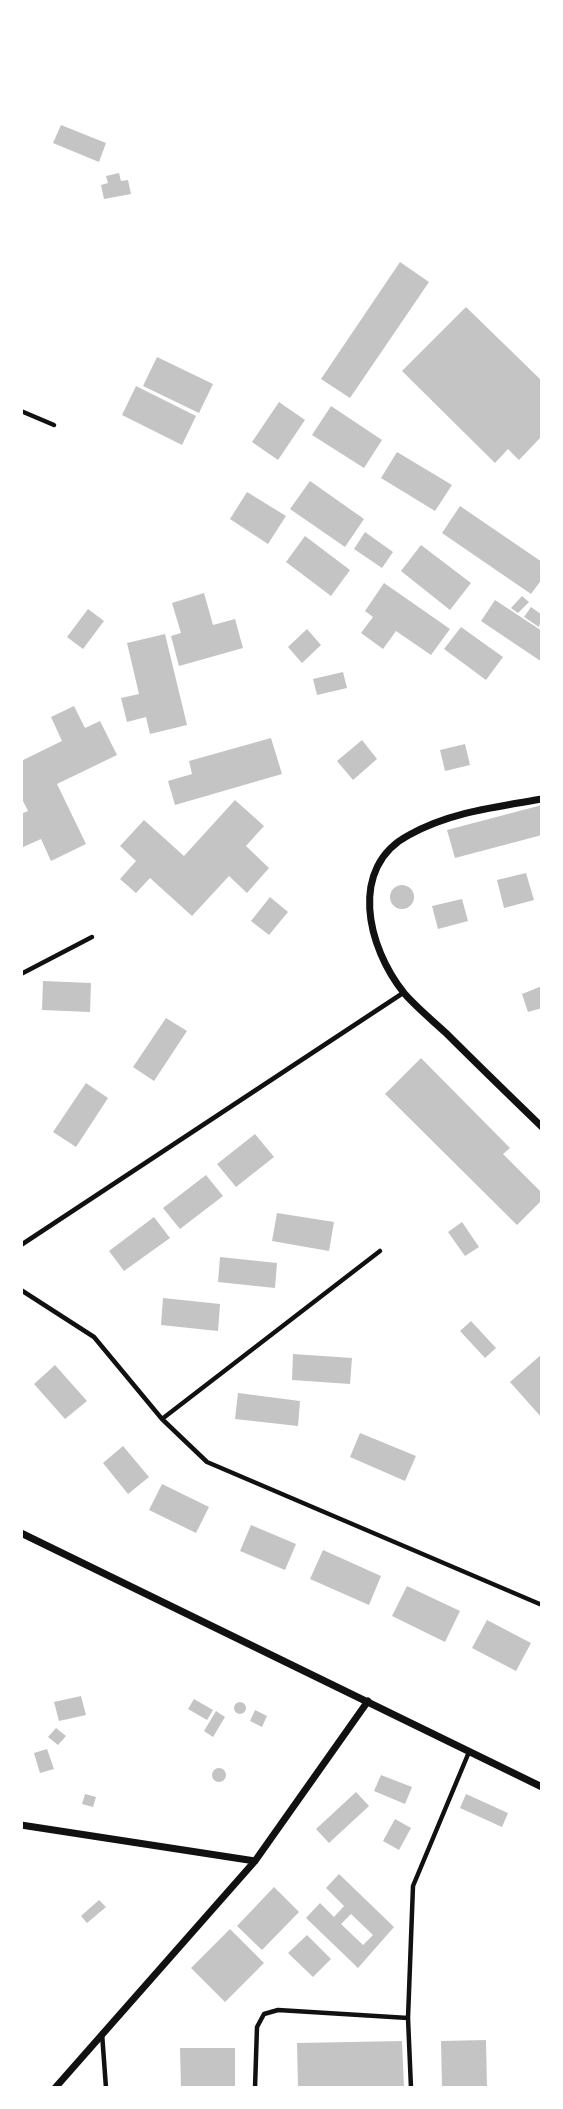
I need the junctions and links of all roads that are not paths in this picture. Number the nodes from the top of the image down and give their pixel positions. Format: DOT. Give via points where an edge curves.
graph roads {
  1 [pos="21,411"];
  2 [pos="54,425"];
  3 [pos="542,799"];
  4 [pos="92,937"];
  5 [pos="21,974"];
  6 [pos="404,992"];
  7 [pos="542,1126"];
  8 [pos="21,1245"];
  9 [pos="380,1251"];
  10 [pos="21,1290"];
  11 [pos="162,1419"];
  12 [pos="21,1533"];
  13 [pos="542,1605"];
  14 [pos="368,1701"];
  15 [pos="469,1751"];
  16 [pos="542,1787"];
  17 [pos="21,1825"];
  18 [pos="255,1861"];
  19 [pos="408,2018"];
  20 [pos="102,2032"];
  21 [pos="55,2088"];
  22 [pos="106,2088"];
  23 [pos="255,2088"];
  24 [pos="411,2088"];
  1 -- 2 [label="lane"];
  3 -- 6 [label="street" via="456,814 407,835 381,856 368,886 371,917 382,957"];
  4 -- 5 [label="lane"];
  6 -- 7 [label="street"];
  6 -- 8 [label="lane"];
  9 -- 11 [label="lane"];
  10 -- 11 [label="lane" via="94,1337"];
  11 -- 13 [label="lane" via="207,1462"];
  12 -- 14 [label="street"];
  14 -- 15 [label="street"];
  14 -- 18 [label="street"];
  15 -- 16 [label="street"];
  15 -- 19 [label="lane" via="413,1886"];
  17 -- 18 [label="street"];
  18 -- 20 [label="street"];
  19 -- 23 [label="lane" via="278,2010 264,2014 257,2027"];
  19 -- 24 [label="lane"];
  20 -- 21 [label="street"];
  20 -- 22 [label="lane"];
}
